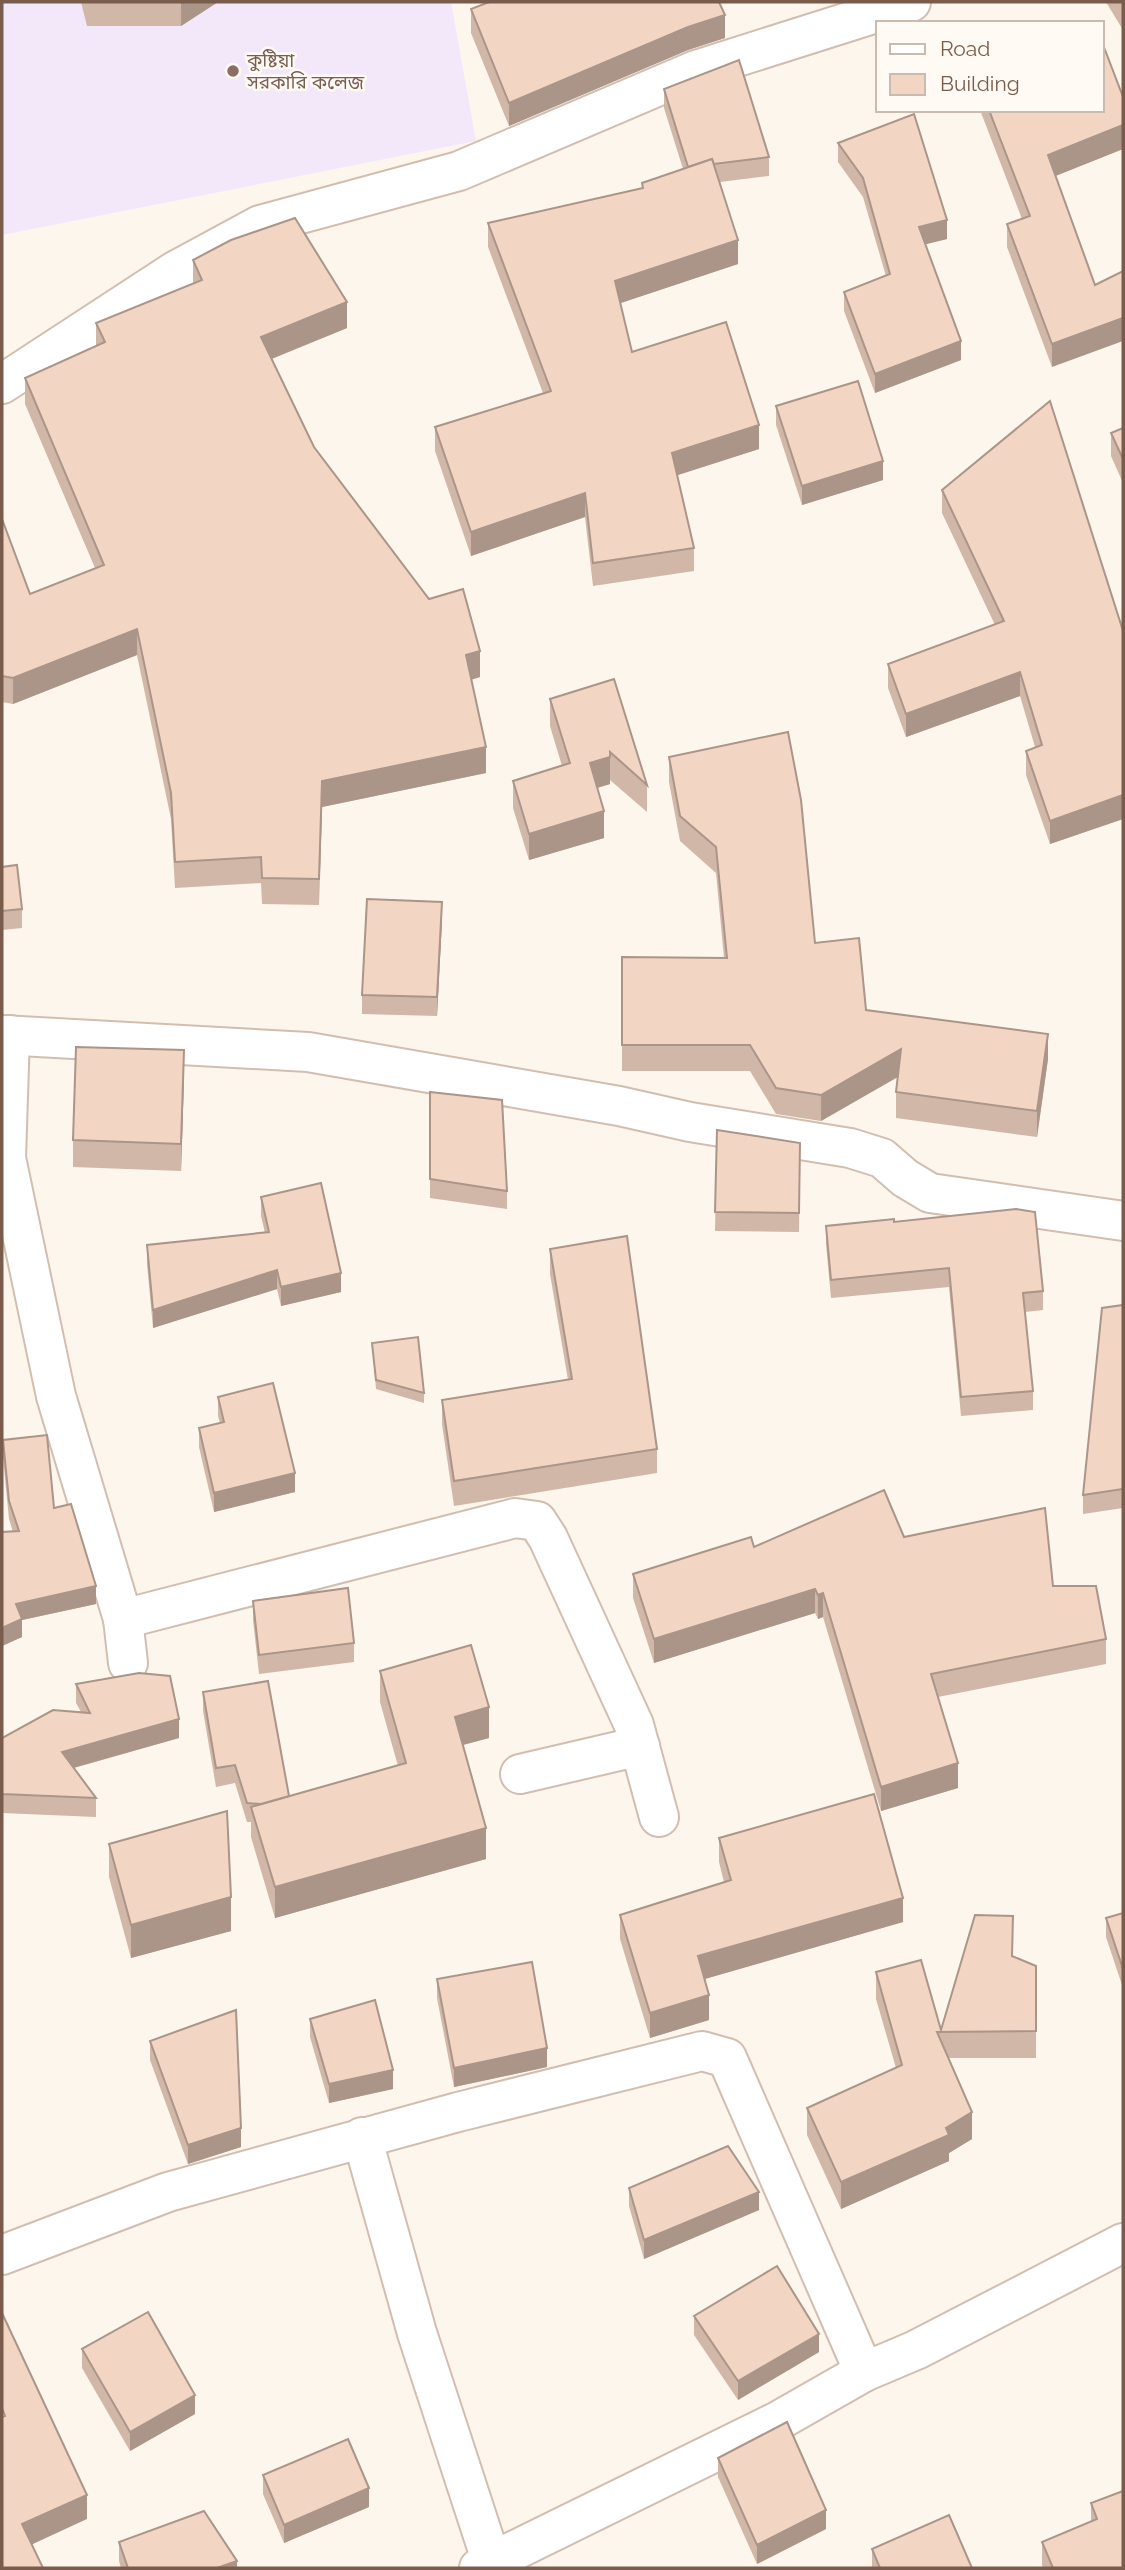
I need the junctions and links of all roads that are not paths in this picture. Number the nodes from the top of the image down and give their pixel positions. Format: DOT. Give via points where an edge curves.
graph roads {
  1 [pos="911,2"];
  2 [pos="2,384"];
  3 [pos="6,1035"];
  4 [pos="1123,1221"];
  5 [pos="123,1619"];
  6 [pos="128,1662"];
  7 [pos="639,1746"];
  8 [pos="520,1774"];
  9 [pos="659,1818"];
  10 [pos="362,2137"];
  11 [pos="1123,2243"];
  12 [pos="2,2255"];
  13 [pos="864,2372"];
  14 [pos="485,2566"];
  1 -- 2 [label="street" via="696,70 459,171 260,225 175,271"];
  3 -- 4 [label="street" via="308,1052 850,1147 882,1158 930,1193"];
  3 -- 5 [label="street" via="6,1158 56,1396"];
  5 -- 6 [label="street"];
  5 -- 7 [label="street" via="515,1518 537,1521 606,1663"];
  7 -- 8 [label="street"];
  7 -- 9 [label="street"];
  10 -- 12 [label="street" via="168,2192"];
  10 -- 13 [label="street" via="702,2051 727,2059"];
  10 -- 14 [label="street"];
  11 -- 13 [label="street"];
  13 -- 14 [label="street" via="778,2421"];
}
